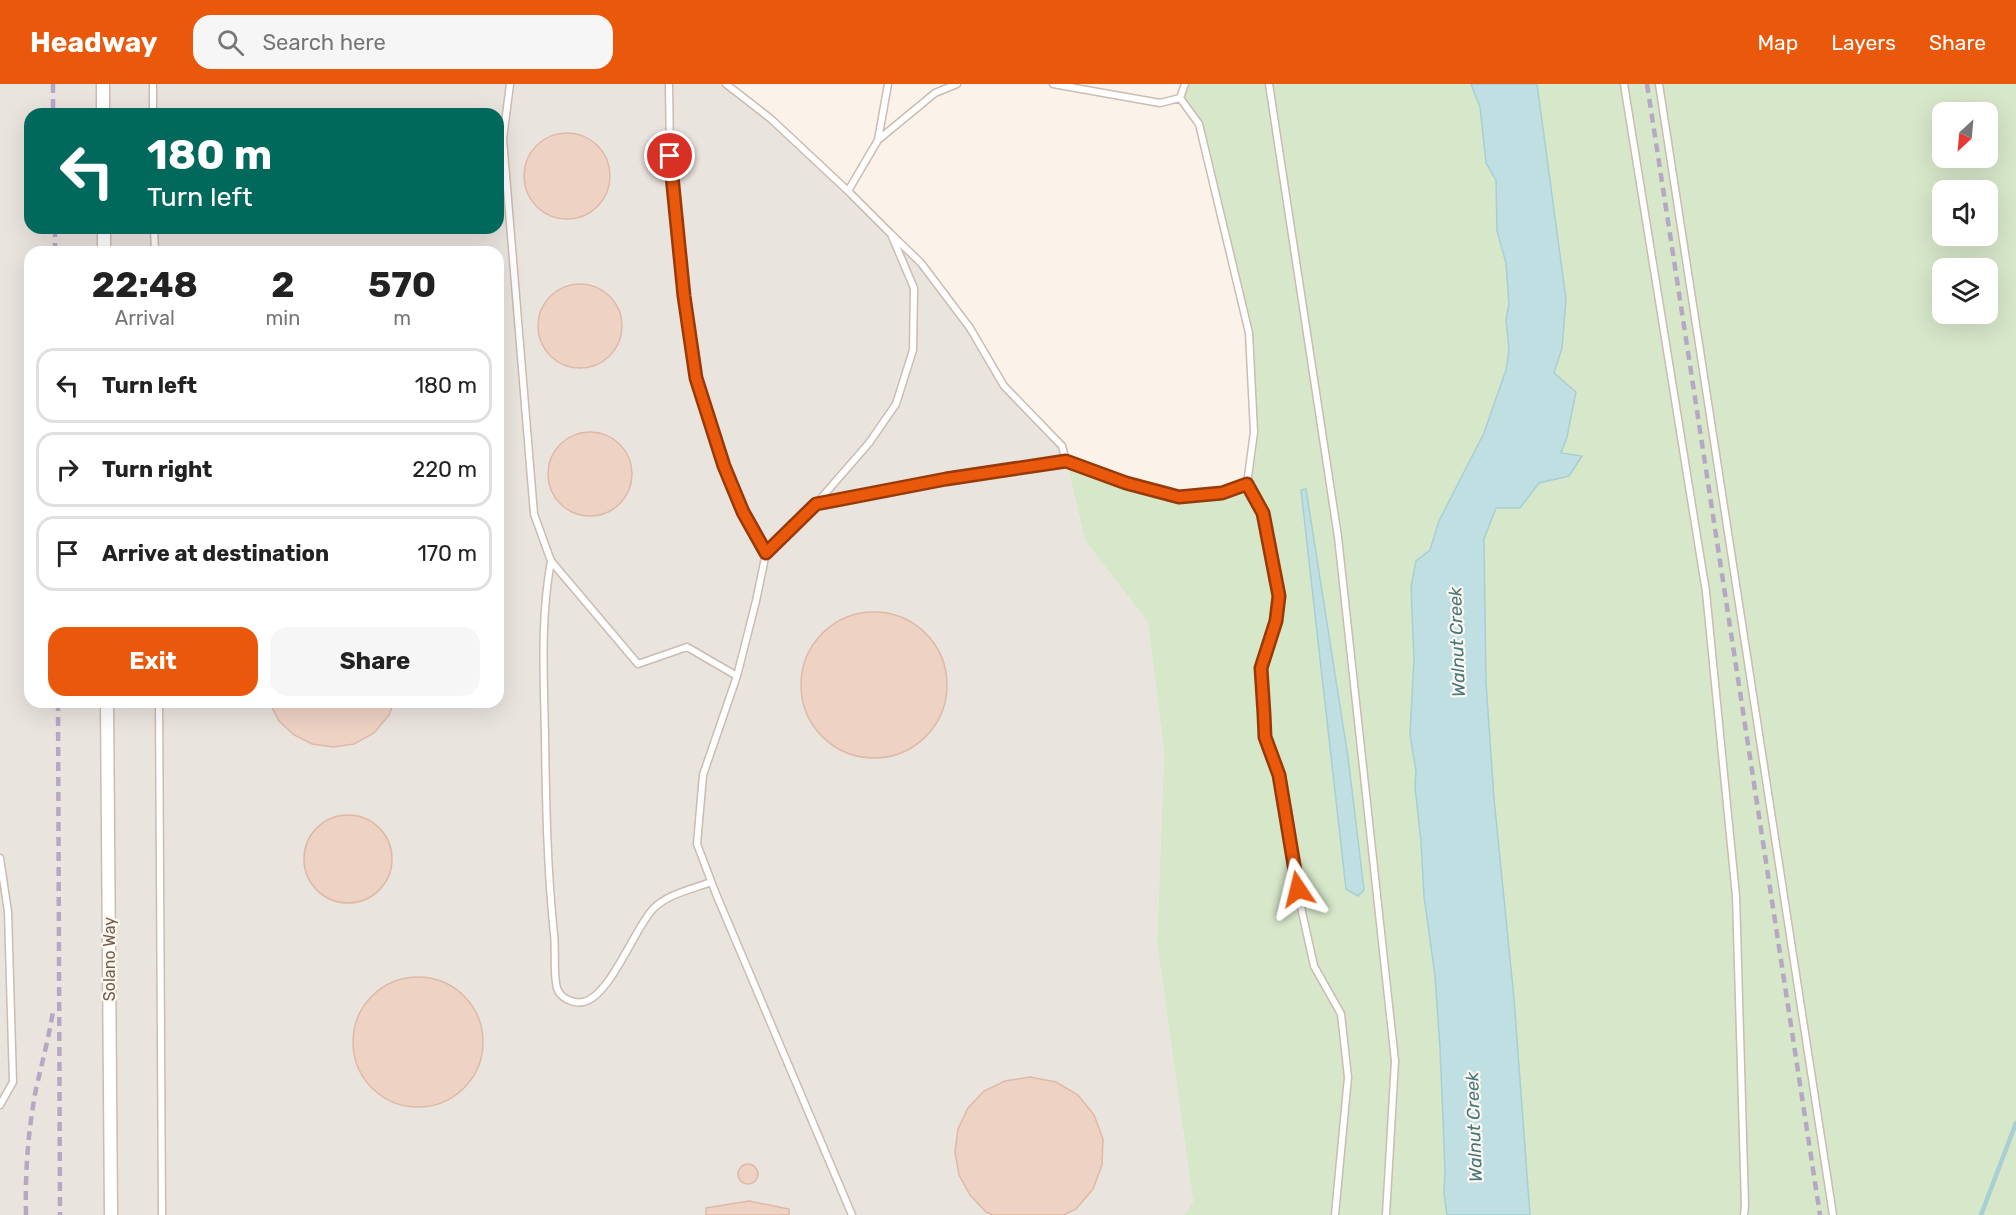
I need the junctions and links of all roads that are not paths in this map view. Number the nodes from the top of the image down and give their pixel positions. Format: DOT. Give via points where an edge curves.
graph roads {
  1 [pos="103,84"];
  2 [pos="153,84"];
  3 [pos="510,84"];
  4 [pos="669,84"];
  5 [pos="726,84"];
  6 [pos="888,84"];
  7 [pos="957,84"];
  8 [pos="1053,84"];
  9 [pos="1185,84"];
  10 [pos="1269,84"];
  11 [pos="1624,84"];
  12 [pos="1659,84"];
  13 [pos="1180,98"];
  14 [pos="103,108"];
  15 [pos="153,108"];
  16 [pos="504,131"];
  17 [pos="878,140"];
  18 [pos="504,152"];
  19 [pos="848,191"];
  20 [pos="891,234"];
  21 [pos="1066,461"];
  22 [pos="1247,484"];
  23 [pos="816,504"];
  24 [pos="766,553"];
  25 [pos="552,561"];
  26 [pos="737,676"];
  27 [pos="107,708"];
  28 [pos="159,708"];
  29 [pos="0,858"];
  30 [pos="711,882"];
  31 [pos="0,1105"];
  32 [pos="111,1215"];
  33 [pos="162,1215"];
  34 [pos="852,1215"];
  35 [pos="1335,1215"];
  36 [pos="1386,1215"];
  37 [pos="1744,1215"];
  38 [pos="1833,1215"];
  1 -- 14 [label="street"];
  2 -- 15 [label="lane"];
  3 -- 16 [label="lane"];
  4 -- 24 [label="lane" via="670,156 696,378 724,466"];
  5 -- 19 [label="lane" via="771,118"];
  6 -- 17 [label="lane"];
  7 -- 17 [label="lane" via="935,93"];
  8 -- 13 [label="lane" via="1160,103"];
  9 -- 13 [label="lane"];
  10 -- 36 [label="lane" via="1338,537 1395,1061"];
  11 -- 37 [label="lane" via="1706,592 1736,897"];
  12 -- 38 [label="lane"];
  13 -- 22 [label="lane" via="1199,124 1250,333 1254,432"];
  17 -- 19 [label="lane"];
  18 -- 25 [label="lane" via="532,502"];
  19 -- 20 [label="lane"];
  20 -- 21 [label="lane" via="921,263 970,328 1004,386 1062,446"];
  20 -- 23 [label="lane" via="914,288 913,350 896,404 869,443"];
  21 -- 22 [label="lane" via="1179,497 1222,493"];
  21 -- 23 [label="lane"];
  22 -- 35 [label="lane" via="1263,513 1279,596 1276,621 1261,668 1265,737 1279,775 1314,966 1341,1014 1348,1077"];
  23 -- 24 [label="lane"];
  24 -- 26 [label="lane"];
  25 -- 26 [label="lane" via="638,664 687,647"];
  25 -- 30 [label="lane" via="543,622 544,709 548,874 557,987 561,996 583,1002 594,997 607,983 652,909"];
  26 -- 30 [label="lane" via="703,775 697,844"];
  27 -- 32 [label="street, Solano Way"];
  28 -- 33 [label="lane"];
  29 -- 31 [label="lane" via="8,912 13,1082"];
  30 -- 34 [label="lane"];
}
